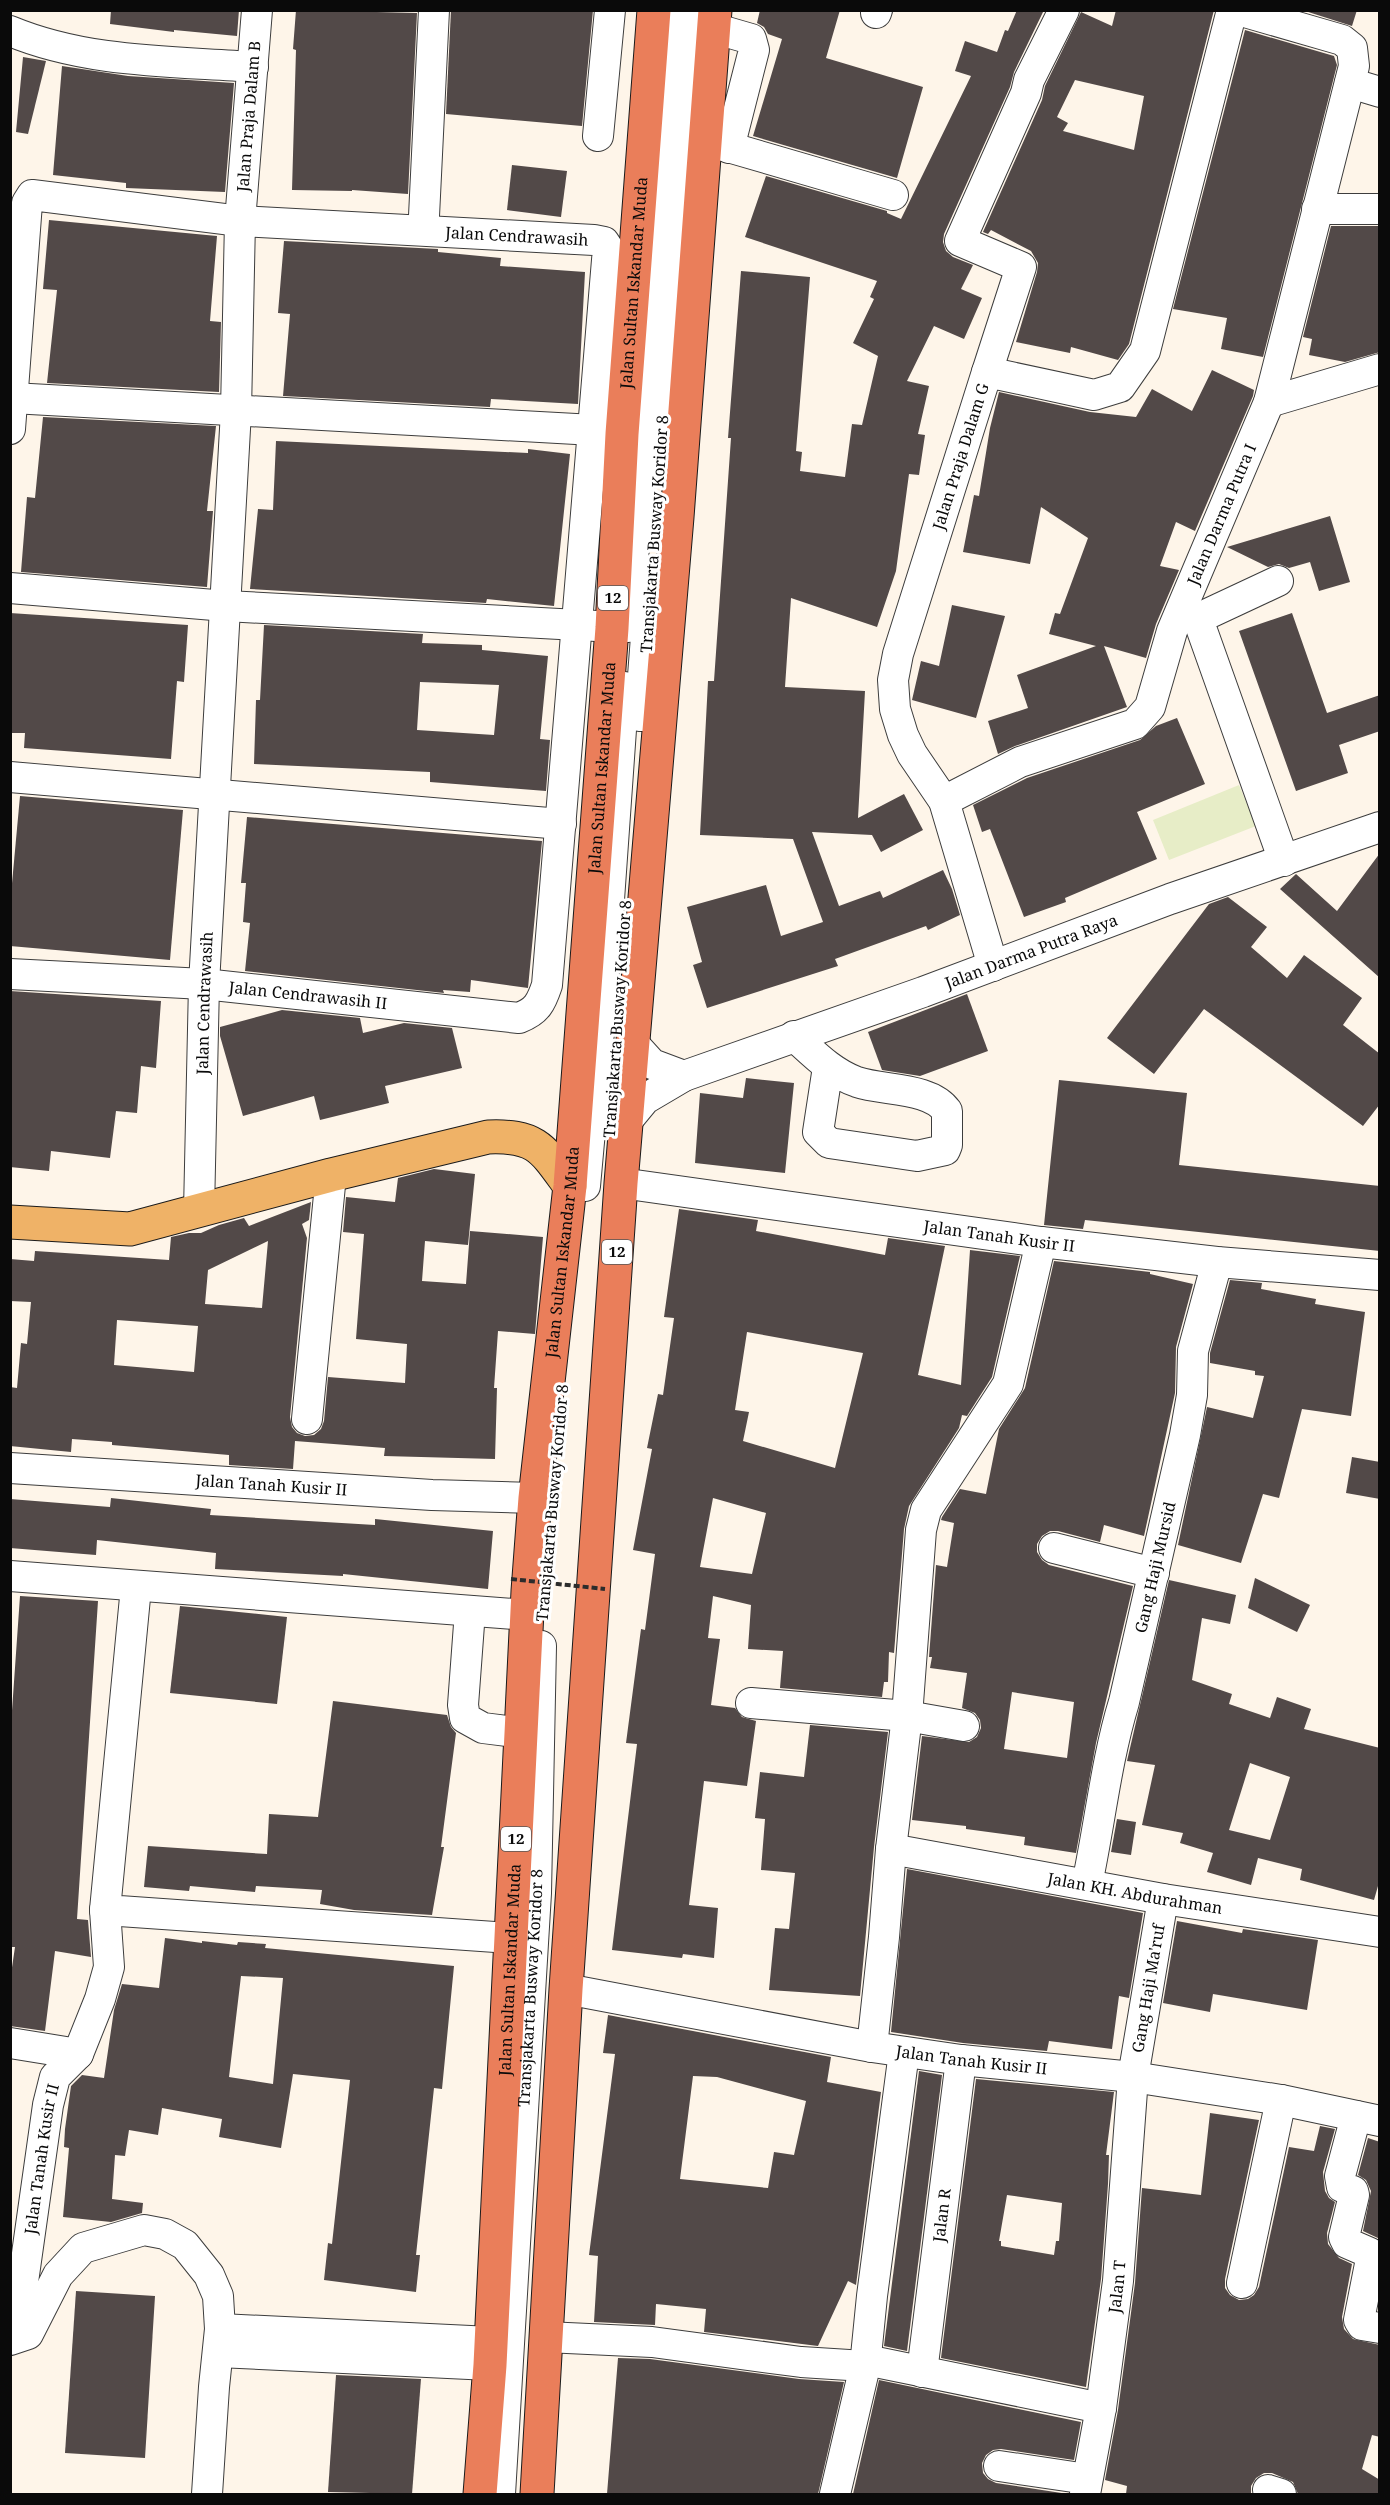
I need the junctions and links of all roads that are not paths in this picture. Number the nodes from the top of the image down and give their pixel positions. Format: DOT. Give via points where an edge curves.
graph roads {
  1 [pos="257,10"];
  2 [pos="434,10"];
  3 [pos="610,10"];
  4 [pos="654,10"];
  5 [pos="674,10"];
  6 [pos="1064,10"];
  7 [pos="1232,10"];
  8 [pos="1238,10"];
  9 [pos="708,16"];
  10 [pos="10,31"];
  11 [pos="253,67"];
  12 [pos="1350,83"];
  13 [pos="1380,92"];
  14 [pos="598,136"];
  15 [pos="717,144"];
  16 [pos="894,195"];
  17 [pos="1317,209"];
  18 [pos="1380,209"];
  19 [pos="424,216"];
  20 [pos="240,221"];
  21 [pos="1380,369"];
  22 [pos="987,372"];
  23 [pos="12,398"];
  24 [pos="1269,402"];
  25 [pos="236,411"];
  26 [pos="10,429"];
  27 [pos="594,430"];
  28 [pos="1278,581"];
  29 [pos="10,588"];
  30 [pos="226,606"];
  31 [pos="578,624"];
  32 [pos="612,628"];
  33 [pos="10,777"];
  34 [pos="214,794"];
  35 [pos="944,801"];
  36 [pos="561,824"];
  37 [pos="1380,827"];
  38 [pos="558,857"];
  39 [pos="594,859"];
  40 [pos="1284,861"];
  41 [pos="993,966"];
  42 [pos="10,974"];
  43 [pos="204,984"];
  44 [pos="547,985"];
  45 [pos="585,988"];
  46 [pos="533,1012"];
  47 [pos="794,1036"];
  48 [pos="632,1042"];
  49 [pos="828,1067"];
  50 [pos="684,1076"];
  51 [pos="626,1122"];
  52 [pos="331,1175"];
  53 [pos="621,1183"];
  54 [pos="570,1186"];
  55 [pos="199,1211"];
  56 [pos="10,1222"];
  57 [pos="1041,1242"];
  58 [pos="1217,1262"];
  59 [pos="1380,1275"];
  60 [pos="307,1419"];
  61 [pos="10,1468"];
  62 [pos="535,1498"];
  63 [pos="1054,1548"];
  64 [pos="1154,1573"];
  65 [pos="10,1576"];
  66 [pos="136,1587"];
  67 [pos="470,1611"];
  68 [pos="527,1615"];
  69 [pos="751,1703"];
  70 [pos="907,1716"];
  71 [pos="964,1726"];
  72 [pos="522,1733"];
  73 [pos="891,1849"];
  74 [pos="1088,1884"];
  75 [pos="1163,1899"];
  76 [pos="105,1910"];
  77 [pos="1380,1932"];
  78 [pos="510,1938"];
  79 [pos="566,1989"];
  80 [pos="10,2043"];
  81 [pos="872,2047"];
  82 [pos="904,2052"];
  83 [pos="78,2054"];
  84 [pos="961,2060"];
  85 [pos="1133,2077"];
  86 [pos="1281,2100"];
  87 [pos="1368,2119"];
  88 [pos="1242,2283"];
  89 [pos="10,2313"];
  90 [pos="1369,2323"];
  91 [pos="546,2337"];
  92 [pos="10,2340"];
  93 [pos="219,2340"];
  94 [pos="491,2353"];
  95 [pos="865,2363"];
  96 [pos="922,2372"];
  97 [pos="1101,2408"];
  98 [pos="999,2466"];
  99 [pos="1086,2487"];
  100 [pos="207,2494"];
  101 [pos="480,2494"];
  102 [pos="500,2494"];
  103 [pos="521,2494"];
  104 [pos="537,2494"];
  105 [pos="835,2494"];
  1 -- 11 [label="street, Jalan Praja Dalam B"];
  2 -- 19 [label="street"];
  3 -- 14 [label="street"];
  4 -- 32 [label="highway, Jalan Sultan Iskandar Muda / 12"];
  5 -- 102 [label="street, Transjakarta Busway Koridor 8" via="598,1046 552,1458 542,1595 536,1893"];
  6 -- 22 [label="street" via="1029,80 960,241 1021,267"];
  7 -- 22 [label="street, Jalan Praja Dalam G" via="1145,351 1137,364 1120,387 1094,395"];
  8 -- 12 [label="street, Jalan Darma Putra I" via="1342,40 1352,48 1354,66"];
  9 -- 15 [label="highway, 12"];
  9 -- 103 [label="street, Transjakarta Busway Koridor 8" via="616,1016 548,2012"];
  10 -- 11 [label="street" via="42,44 102,57"];
  11 -- 20 [label="street, Jalan Praja Dalam B"];
  12 -- 13 [label="street"];
  12 -- 17 [label="street, Jalan Darma Putra I"];
  15 -- 16 [label="street"];
  15 -- 48 [label="highway, 12" via="677,517"];
  17 -- 18 [label="street"];
  17 -- 24 [label="street, Jalan Darma Putra I"];
  20 -- 23 [label="street, Jalan Cendrawasih" via="30,196"];
  20 -- 25 [label="street, Jalan Cendrawasih"];
  20 -- 27 [label="street, Jalan Cendrawasih" via="604,242 608,248"];
  21 -- 24 [label="street"];
  22 -- 35 [label="street, Jalan Praja Dalam G" via="893,680 895,709 903,735"];
  23 -- 25 [label="street"];
  23 -- 26 [label="street, Jalan Cendrawasih"];
  24 -- 35 [label="street, Jalan Darma Putra I" via="1172,631 1146,713 1136,724 1020,762"];
  25 -- 27 [label="street"];
  25 -- 30 [label="street, Jalan Cendrawasih"];
  27 -- 31 [label="street, Jalan Cendrawasih"];
  28 -- 40 [label="street" via="1201,616 1199,622"];
  29 -- 30 [label="street"];
  30 -- 31 [label="street"];
  30 -- 34 [label="street, Jalan Cendrawasih"];
  31 -- 32 [label="street"];
  31 -- 36 [label="street, Jalan Cendrawasih"];
  32 -- 39 [label="highway, Jalan Sultan Iskandar Muda / 12"];
  33 -- 34 [label="street"];
  34 -- 36 [label="street"];
  34 -- 43 [label="street, Jalan Cendrawasih"];
  35 -- 41 [label="street"];
  36 -- 38 [label="street, Jalan Cendrawasih"];
  37 -- 40 [label="street, Jalan Darma Putra Raya"];
  38 -- 39 [label="street"];
  38 -- 44 [label="street, Jalan Cendrawasih"];
  39 -- 45 [label="highway, Jalan Sultan Iskandar Muda / 12"];
  40 -- 41 [label="street, Jalan Darma Putra Raya"];
  41 -- 47 [label="street, Jalan Darma Putra Raya"];
  42 -- 43 [label="street, Jalan Cendrawasih II"];
  43 -- 46 [label="street, Jalan Cendrawasih II" via="519,1018"];
  43 -- 55 [label="street, Jalan Cendrawasih"];
  44 -- 45 [label="street"];
  44 -- 46 [label="street, Jalan Cendrawasih"];
  45 -- 54 [label="highway, Jalan Sultan Iskandar Muda / 12"];
  47 -- 49 [label="street"];
  47 -- 50 [label="street, Jalan Darma Putra Raya"];
  48 -- 50 [label="street" via="652,1064"];
  48 -- 51 [label="highway, 12"];
  50 -- 51 [label="street, Jalan Darma Putra Raya" via="645,1099"];
  51 -- 53 [label="highway, 12"];
  52 -- 54 [label="main road" via="465,1141 513,1136 546,1153"];
  52 -- 55 [label="main road"];
  52 -- 60 [label="street"];
  53 -- 57 [label="street, Jalan Tanah Kusir II"];
  53 -- 79 [label="highway, 12"];
  54 -- 62 [label="highway, Jalan Sultan Iskandar Muda / 12"];
  55 -- 56 [label="main road" via="130,1229"];
  57 -- 58 [label="street, Jalan Tanah Kusir II"];
  57 -- 70 [label="street" via="1008,1384 926,1510 918,1562"];
  58 -- 59 [label="street, Jalan Tanah Kusir II"];
  58 -- 64 [label="street, Gang Haji Mursid" via="1193,1352 1192,1388 1179,1467"];
  61 -- 62 [label="street, Jalan Tanah Kusir II"];
  62 -- 68 [label="highway, Jalan Sultan Iskandar Muda / 12"];
  63 -- 64 [label="street"];
  64 -- 74 [label="street, Gang Haji Mursid" via="1113,1738"];
  65 -- 66 [label="street"];
  66 -- 67 [label="street"];
  66 -- 76 [label="street, Jalan Tanah Kusir II"];
  67 -- 68 [label="street"];
  67 -- 72 [label="street" via="465,1718 483,1728"];
  68 -- 72 [label="highway, Jalan Sultan Iskandar Muda / 12"];
  69 -- 70 [label="street"];
  70 -- 71 [label="street"];
  70 -- 73 [label="street"];
  72 -- 78 [label="highway, Jalan Sultan Iskandar Muda / 12"];
  73 -- 74 [label="street, Jalan KH. Abdurahman"];
  73 -- 81 [label="street"];
  74 -- 75 [label="street, Jalan KH. Abdurahman"];
  75 -- 77 [label="street, Jalan KH. Abdurahman"];
  75 -- 85 [label="street, Gang Haji Ma'ruf"];
  76 -- 78 [label="street"];
  76 -- 83 [label="street, Jalan Tanah Kusir II" via="109,1967"];
  78 -- 94 [label="highway, Jalan Sultan Iskandar Muda / 12"];
  79 -- 81 [label="street, Jalan Tanah Kusir II"];
  79 -- 91 [label="highway, 12"];
  80 -- 83 [label="street"];
  81 -- 82 [label="street, Jalan Tanah Kusir II"];
  82 -- 84 [label="street, Jalan Tanah Kusir II"];
  82 -- 95 [label="street"];
  83 -- 89 [label="street, Jalan Tanah Kusir II" via="55,2077 23,2282"];
  84 -- 85 [label="street, Jalan Tanah Kusir II"];
  84 -- 96 [label="street, Jalan R"];
  85 -- 86 [label="street, Jalan Tanah Kusir II"];
  85 -- 97 [label="street, Jalan T" via="1118,2281"];
  86 -- 87 [label="street, Jalan Tanah Kusir II"];
  86 -- 88 [label="street"];
  87 -- 90 [label="street" via="1340,2181 1354,2195 1345,2240 1371,2256"];
  91 -- 95 [label="street" via="652,2342 801,2361"];
  91 -- 104 [label="highway, 12"];
  92 -- 93 [label="street" via="28,2334 58,2275 83,2248 144,2230 165,2234 185,2245 209,2275 218,2296"];
  93 -- 94 [label="street"];
  93 -- 100 [label="street"];
  94 -- 101 [label="highway, Jalan Sultan Iskandar Muda / 12"];
  95 -- 96 [label="street"];
  95 -- 105 [label="street"];
  96 -- 97 [label="street"];
  97 -- 99 [label="street, Jalan T"];
  98 -- 99 [label="street"];
}
